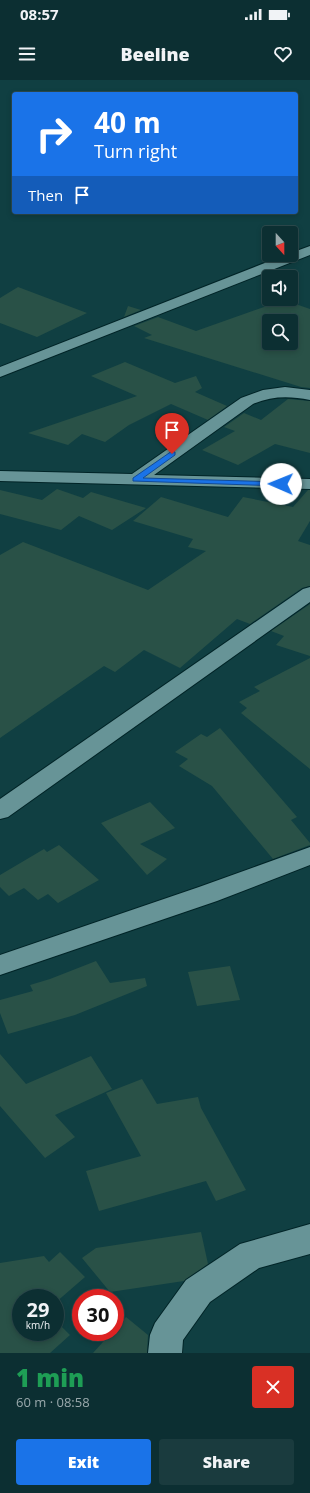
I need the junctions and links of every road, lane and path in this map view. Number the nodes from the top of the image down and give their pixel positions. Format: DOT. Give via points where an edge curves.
graph roads {
  1 [pos="310,250"];
  2 [pos="0,372"];
  3 [pos="310,395"];
  4 [pos="0,476"];
  5 [pos="135,480"];
  6 [pos="310,484"];
  7 [pos="310,593"];
  8 [pos="0,811"];
  9 [pos="310,856"];
  10 [pos="0,964"];
  11 [pos="310,1239"];
  12 [pos="165,1353"];
  1 -- 2 [label="street"];
  3 -- 5 [label="street" via="282,391 253,399"];
  4 -- 5 [label="street"];
  5 -- 6 [label="street"];
  7 -- 8 [label="street"];
  9 -- 10 [label="street" via="215,892"];
  11 -- 12 [label="street" via="251,1255 198,1291 167,1335"];
}
